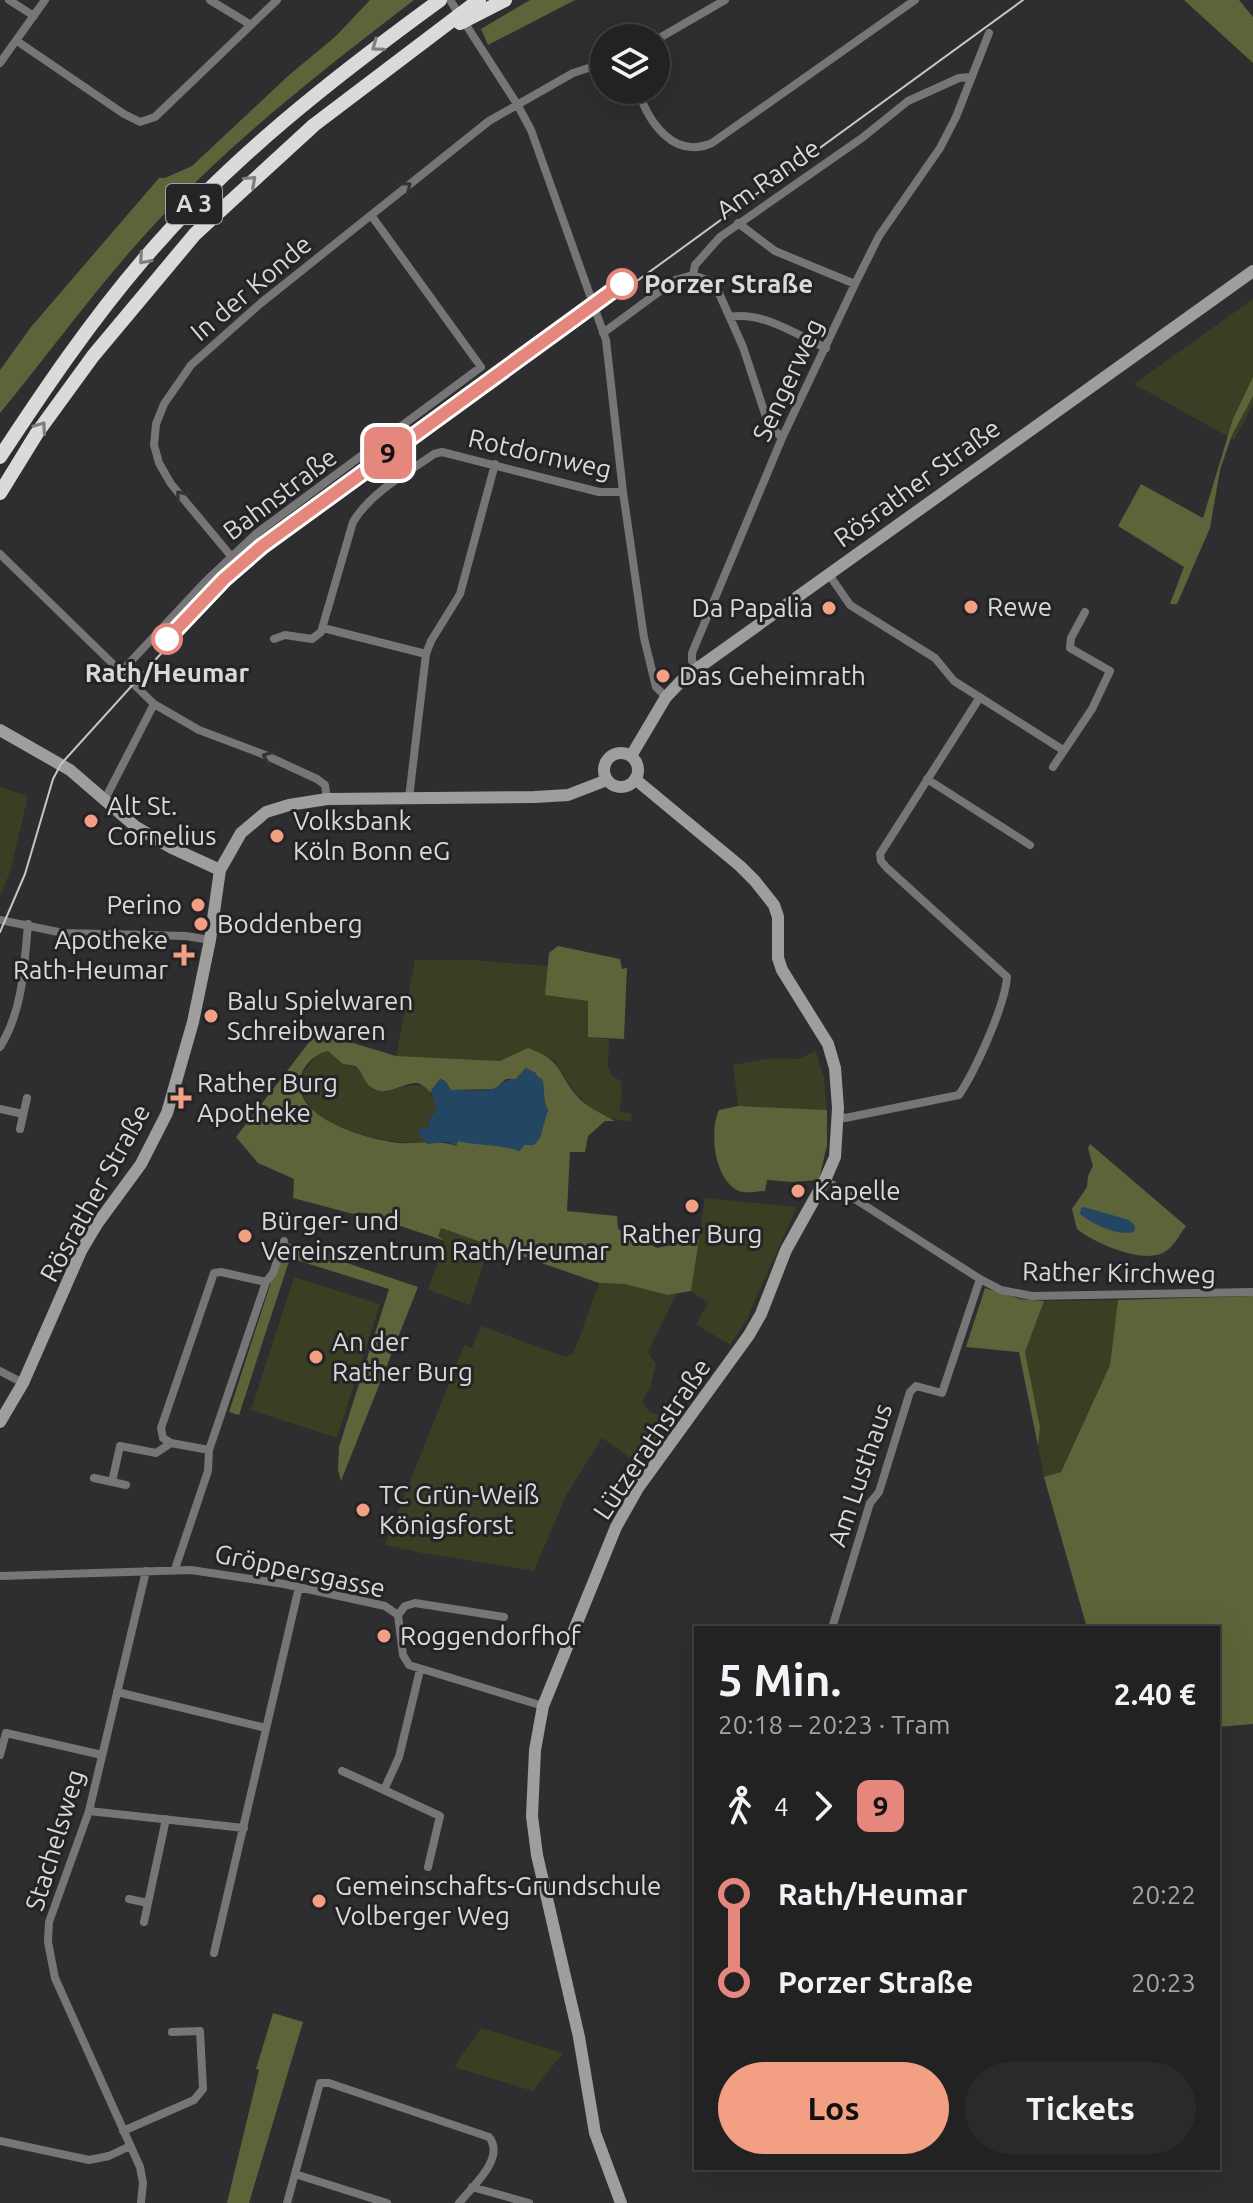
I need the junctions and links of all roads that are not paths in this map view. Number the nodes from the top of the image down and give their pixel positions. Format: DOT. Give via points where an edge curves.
graph roads {
  1 [pos="9,0"];
  2 [pos="45,0"];
  3 [pos="210,0"];
  4 [pos="277,0"];
  5 [pos="440,0"];
  6 [pos="450,0"];
  7 [pos="479,0"];
  8 [pos="505,0"];
  9 [pos="725,0"];
  10 [pos="915,0"];
  11 [pos="34,16"];
  12 [pos="251,25"];
  13 [pos="670,32"];
  14 [pos="989,33"];
  15 [pos="17,41"];
  16 [pos="420,43"];
  17 [pos="0,63"];
  18 [pos="590,68"];
  19 [pos="971,77"];
  20 [pos="517,104"];
  21 [pos="643,104"];
  22 [pos="371,215"];
  23 [pos="738,223"];
  24 [pos="1253,271"];
  25 [pos="693,275"];
  26 [pos="855,284"];
  27 [pos="730,317"];
  28 [pos="603,333"];
  29 [pos="826,348"];
  30 [pos="782,438"];
  31 [pos="0,457"];
  32 [pos="495,464"];
  33 [pos="623,492"];
  34 [pos="0,493"];
  35 [pos="0,554"];
  36 [pos="231,556"];
  37 [pos="828,573"];
  38 [pos="1085,612"];
  39 [pos="323,628"];
  40 [pos="274,639"];
  41 [pos="426,654"];
  42 [pos="697,668"];
  43 [pos="120,673"];
  44 [pos="666,697"];
  45 [pos="980,697"];
  46 [pos="154,704"];
  47 [pos="0,730"];
  48 [pos="1063,750"];
  49 [pos="631,756"];
  50 [pos="1053,767"];
  51 [pos="635,779"];
  52 [pos="927,779"];
  53 [pos="607,780"];
  54 [pos="409,798"];
  55 [pos="105,799"];
  56 [pos="327,799"];
  57 [pos="1030,845"];
  58 [pos="220,870"];
  59 [pos="0,920"];
  60 [pos="28,924"];
  61 [pos="210,940"];
  62 [pos="0,1047"];
  63 [pos="27,1098"];
  64 [pos="0,1109"];
  65 [pos="23,1114"];
  66 [pos="839,1117"];
  67 [pos="20,1129"];
  68 [pos="825,1180"];
  69 [pos="284,1241"];
  70 [pos="980,1279"];
  71 [pos="266,1282"];
  72 [pos="1253,1292"];
  73 [pos="0,1371"];
  74 [pos="23,1383"];
  75 [pos="0,1422"];
  76 [pos="171,1443"];
  77 [pos="209,1450"];
  78 [pos="94,1478"];
  79 [pos="112,1482"];
  80 [pos="126,1485"];
  81 [pos="175,1569"];
  82 [pos="146,1571"];
  83 [pos="0,1576"];
  84 [pos="299,1587"];
  85 [pos="398,1615"];
  86 [pos="504,1617"];
  87 [pos="833,1626"];
  88 [pos="420,1670"];
  89 [pos="117,1692"];
  90 [pos="543,1706"];
  91 [pos="266,1728"];
  92 [pos="3,1732"];
  93 [pos="0,1755"];
  94 [pos="102,1755"];
  95 [pos="342,1771"];
  96 [pos="384,1790"];
  97 [pos="89,1811"];
  98 [pos="166,1819"];
  99 [pos="244,1828"];
  100 [pos="428,1867"];
  101 [pos="129,1899"];
  102 [pos="148,1903"];
  103 [pos="144,1922"];
  104 [pos="214,1953"];
  105 [pos="172,2032"];
  106 [pos="123,2131"];
  107 [pos="0,2141"];
  108 [pos="130,2146"];
  109 [pos="295,2174"];
  110 [pos="472,2187"];
  111 [pos="141,2203"];
  112 [pos="287,2203"];
  113 [pos="387,2203"];
  114 [pos="459,2203"];
  115 [pos="529,2203"];
  116 [pos="621,2203"];
  1 -- 11 [label="street"];
  2 -- 11 [label="street"];
  3 -- 12 [label="street"];
  4 -- 12 [label="street"];
  5 -- 31 [label="highway, A 3, one-way" via="294,111 179,220 80,339"];
  6 -- 20 [label="street"];
  7 -- 16 [label="highway, A 3"];
  8 -- 16 [label="highway"];
  9 -- 13 [label="street"];
  10 -- 21 [label="street" via="701,148 682,145 657,129"];
  11 -- 15 [label="street"];
  12 -- 15 [label="street" via="155,117 140,122"];
  14 -- 19 [label="street, Sengerweg"];
  15 -- 17 [label="street"];
  34 -- 16 [label="highway, A 3, one-way" via="93,356 195,234 314,125"];
  18 -- 20 [label="street, In der Konde"];
  19 -- 23 [label="street, Am Rande" via="908,101"];
  19 -- 26 [label="street, Sengerweg" via="940,148 879,236"];
  22 -- 20 [label="street, In der Konde, one-way"];
  20 -- 28 [label="street"];
  36 -- 22 [label="street, In der Konde, one-way" via="159,463 154,445 164,404 208,348"];
  22 -- 36 [label="street, Bahnstraße" via="481,367"];
  23 -- 25 [label="street, Am Rande" via="705,250"];
  23 -- 26 [label="street" via="775,251"];
  24 -- 37 [label="main road, Rösrather Straße"];
  25 -- 27 [label="street" via="710,281"];
  25 -- 28 [label="street" via="675,280"];
  26 -- 29 [label="street, Sengerweg"];
  27 -- 29 [label="street" via="759,317"];
  27 -- 30 [label="street" via="768,423"];
  28 -- 33 [label="street"];
  29 -- 30 [label="street, Sengerweg"];
  30 -- 42 [label="street, Sengerweg" via="692,653"];
  32 -- 33 [label="street, Rotdornweg" via="599,492"];
  32 -- 39 [label="street, Rotdornweg" via="434,454 369,501 353,522"];
  32 -- 41 [label="street" via="460,594"];
  33 -- 44 [label="street" via="645,642 656,687"];
  35 -- 43 [label="street"];
  36 -- 43 [label="street, Bahnstraße"];
  37 -- 42 [label="main road, Rösrather Straße"];
  37 -- 45 [label="street" via="850,605 935,658 954,681"];
  38 -- 48 [label="street" via="1070,648 1110,671"];
  39 -- 40 [label="street" via="312,639"];
  39 -- 41 [label="street"];
  41 -- 54 [label="street"];
  42 -- 44 [label="main road, Rösrather Straße"];
  43 -- 46 [label="street"];
  44 -- 49 [label="main road, Rösrather Straße"];
  45 -- 48 [label="street"];
  45 -- 52 [label="street"];
  46 -- 55 [label="street"];
  56 -- 46 [label="street, one-way" via="325,785 317,779 199,730"];
  47 -- 55 [label="main road" via="70,770"];
  48 -- 50 [label="street"];
  49 -- 51 [label="main road" via="638,769"];
  49 -- 53 [label="main road" via="611,756 604,765"];
  51 -- 53 [label="main road" via="621,787"];
  51 -- 66 [label="main road, Lützerathstraße" via="740,866 774,905 778,958 828,1044"];
  52 -- 57 [label="street"];
  52 -- 66 [label="street" via="884,845 881,861 1007,977 1003,998 959,1095"];
  53 -- 54 [label="main road, Rösrather Straße" via="568,795"];
  54 -- 56 [label="main road, Rösrather Straße"];
  55 -- 58 [label="main road" via="136,827"];
  56 -- 58 [label="main road, Rösrather Straße" via="289,805 258,818 241,833"];
  58 -- 61 [label="main road, Rösrather Straße"];
  59 -- 60 [label="street"];
  60 -- 61 [label="street" via="63,933"];
  60 -- 62 [label="street" via="23,983"];
  61 -- 74 [label="main road, Rösrather Straße" via="193,1022 162,1125 81,1251"];
  63 -- 65 [label="street"];
  64 -- 65 [label="street"];
  65 -- 67 [label="street"];
  66 -- 68 [label="main road, Lützerathstraße" via="835,1157"];
  68 -- 70 [label="street, Rather Kirchweg"];
  68 -- 90 [label="main road, Lützerathstraße" via="786,1250 749,1335 638,1488 616,1527"];
  69 -- 71 [label="street"];
  70 -- 72 [label="street, Rather Kirchweg" via="1032,1296"];
  70 -- 87 [label="street, Am Lusthaus" via="942,1393 916,1386 910,1392"];
  71 -- 76 [label="street" via="221,1272 209,1281 161,1428"];
  71 -- 77 [label="street"];
  73 -- 74 [label="street"];
  74 -- 75 [label="main road, Rösrather Straße"];
  76 -- 77 [label="street"];
  76 -- 79 [label="street" via="156,1453 120,1446"];
  77 -- 81 [label="street" via="208,1471"];
  78 -- 79 [label="street"];
  79 -- 80 [label="street"];
  81 -- 82 [label="street, Gröppersgasse"];
  81 -- 84 [label="street, Gröppersgasse"];
  82 -- 83 [label="street, Gröppersgasse"];
  82 -- 89 [label="street, Stachelsweg"];
  84 -- 85 [label="street, Gröppersgasse" via="385,1606"];
  84 -- 91 [label="street"];
  85 -- 86 [label="street" via="415,1603"];
  85 -- 88 [label="street, Gröppersgasse" via="403,1655"];
  88 -- 90 [label="street"];
  88 -- 96 [label="street" via="399,1757"];
  89 -- 91 [label="street"];
  89 -- 94 [label="street, Stachelsweg"];
  90 -- 116 [label="main road, Lützerathstraße" via="534,1767 534,1836 595,2133"];
  91 -- 99 [label="street"];
  92 -- 93 [label="street"];
  92 -- 94 [label="street"];
  94 -- 97 [label="street, Stachelsweg"];
  95 -- 96 [label="street"];
  96 -- 100 [label="street" via="440,1816"];
  97 -- 98 [label="street"];
  97 -- 106 [label="street, Stachelsweg" via="49,1922 48,1942 55,1978"];
  98 -- 99 [label="street"];
  98 -- 102 [label="street"];
  99 -- 104 [label="street"];
  101 -- 102 [label="street"];
  102 -- 103 [label="street"];
  105 -- 106 [label="street" via="200,2031 201,2095"];
  106 -- 108 [label="street, Stachelsweg"];
  107 -- 108 [label="street" via="89,2160"];
  108 -- 111 [label="street, Stachelsweg" via="143,2183"];
  109 -- 110 [label="street" via="320,2083 329,2083 480,2132 494,2143 494,2158"];
  109 -- 112 [label="street"];
  109 -- 113 [label="street"];
  110 -- 114 [label="street"];
  110 -- 115 [label="street"];
}
